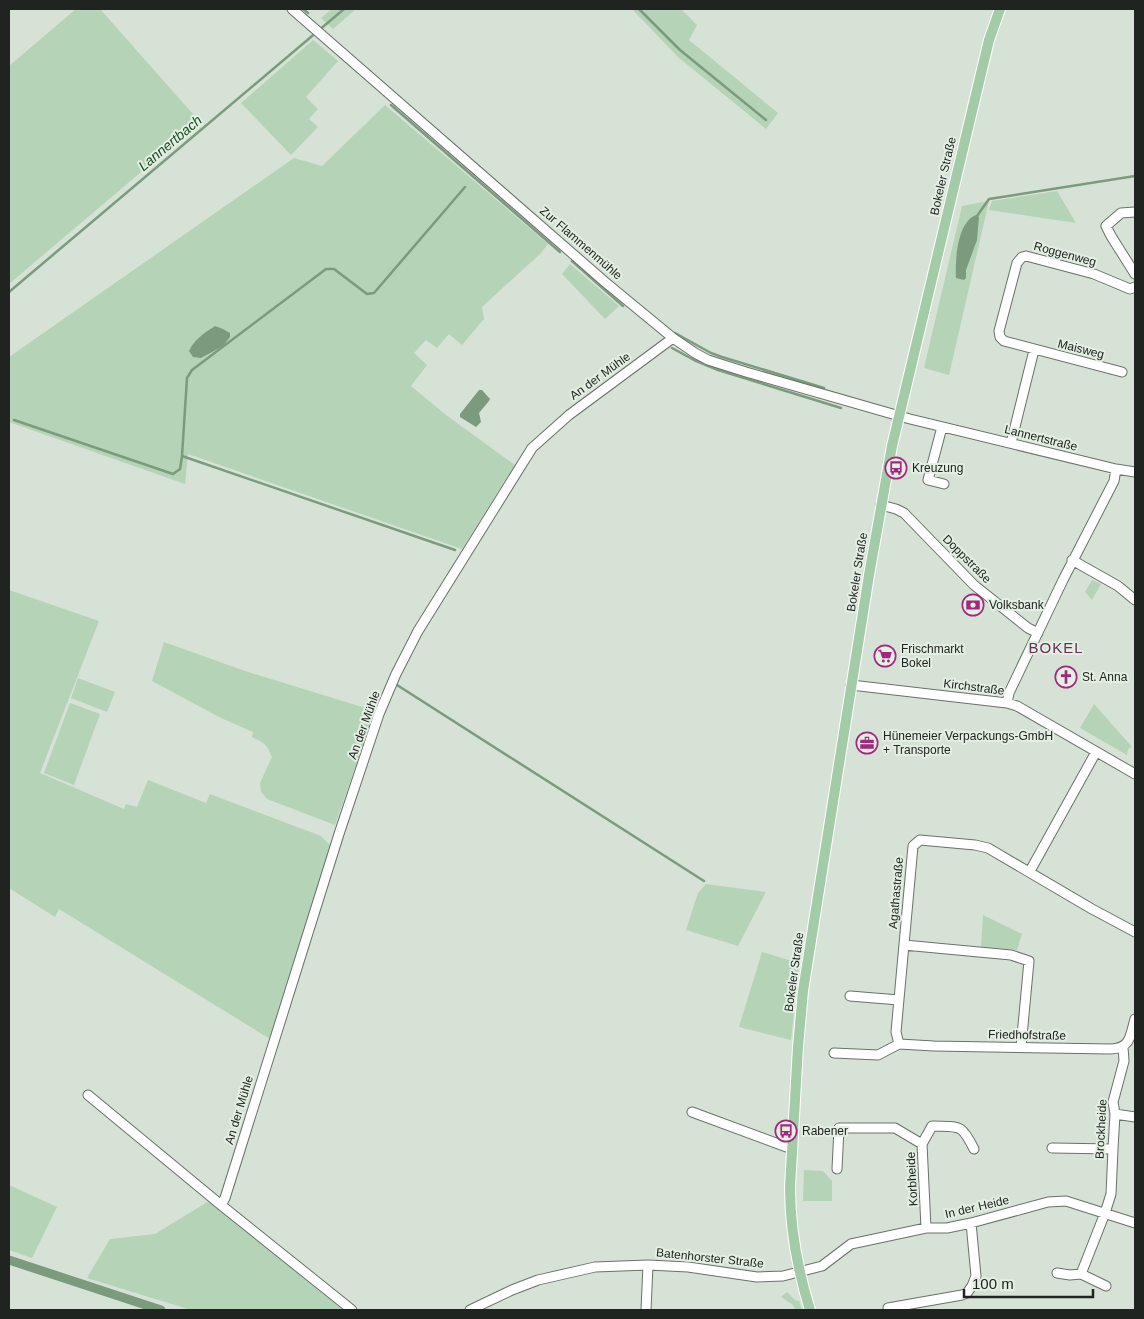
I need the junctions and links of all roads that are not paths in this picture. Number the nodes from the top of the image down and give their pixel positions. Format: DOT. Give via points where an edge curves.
graph roads {
  1 [pos="292,9"];
  2 [pos="1000,9"];
  3 [pos="1135,212"];
  4 [pos="1135,274"];
  5 [pos="1135,287"];
  6 [pos="673,338"];
  7 [pos="1034,350"];
  8 [pos="1122,372"];
  9 [pos="899,416"];
  10 [pos="942,427"];
  11 [pos="1011,443"];
  12 [pos="1116,469"];
  13 [pos="1135,472"];
  14 [pos="944,484"];
  15 [pos="880,505"];
  16 [pos="1072,560"];
  17 [pos="1135,600"];
  18 [pos="1038,633"];
  19 [pos="851,685"];
  20 [pos="1007,703"];
  21 [pos="1096,752"];
  22 [pos="1135,774"];
  23 [pos="1030,871"];
  24 [pos="1135,932"];
  25 [pos="904,945"];
  26 [pos="850,996"];
  27 [pos="899,1000"];
  28 [pos="1135,1019"];
  29 [pos="899,1044"];
  30 [pos="1020,1047"];
  31 [pos="1123,1047"];
  32 [pos="834,1053"];
  33 [pos="88,1095"];
  34 [pos="692,1112"];
  35 [pos="1115,1114"];
  36 [pos="1135,1117"];
  37 [pos="922,1144"];
  38 [pos="1052,1148"];
  39 [pos="792,1149"];
  40 [pos="974,1149"];
  41 [pos="1112,1149"];
  42 [pos="837,1169"];
  43 [pos="221,1205"];
  44 [pos="1105,1213"];
  45 [pos="1135,1223"];
  46 [pos="971,1224"];
  47 [pos="926,1228"];
  48 [pos="648,1265"];
  49 [pos="800,1272"];
  50 [pos="1057,1273"];
  51 [pos="1081,1274"];
  52 [pos="1106,1286"];
  53 [pos="888,1308"];
  54 [pos="352,1310"];
  55 [pos="470,1310"];
  56 [pos="646,1310"];
  57 [pos="810,1310"];
  1 -- 6 [label="street, Zur Flammenmühle"];
  2 -- 9 [label="main road, Bokeler Straße" via="989,40"];
  3 -- 4 [label="street" via="1121,213 1106,226"];
  5 -- 7 [label="street, Roggenweg" via="1130,289 1094,274 1022,257 1017,263 999,332 1004,342"];
  6 -- 9 [label="street, Zur Flammenmühle" via="714,362"];
  6 -- 43 [label="street, An der Mühle" via="569,414 532,448 418,631 376,724"];
  7 -- 8 [label="street, Maisweg"];
  7 -- 11 [label="street"];
  9 -- 10 [label="street, Lannertstraße"];
  9 -- 15 [label="main road, Bokeler Straße"];
  10 -- 11 [label="street, Lannertstraße"];
  10 -- 14 [label="street" via="928,480"];
  11 -- 12 [label="street, Lannertstraße"];
  12 -- 13 [label="street, Lannertstraße"];
  12 -- 16 [label="street" via="1114,481"];
  15 -- 18 [label="street, Doppstraße" via="904,513 974,585"];
  15 -- 19 [label="main road, Bokeler Straße"];
  16 -- 17 [label="street" via="1118,586"];
  16 -- 18 [label="street"];
  18 -- 20 [label="street"];
  19 -- 20 [label="street, Kirchstraße"];
  19 -- 39 [label="main road, Bokeler Straße" via="803,991"];
  20 -- 21 [label="street, Kirchstraße"];
  21 -- 22 [label="street, Kirchstraße"];
  21 -- 23 [label="street"];
  23 -- 24 [label="street, Agathastraße"];
  23 -- 25 [label="street, Agathastraße" via="988,848 920,840 913,846"];
  25 -- 27 [label="street"];
  25 -- 30 [label="street, Agathastraße" via="1011,955 1030,961"];
  26 -- 27 [label="street"];
  27 -- 29 [label="street" via="896,1032"];
  28 -- 31 [label="street" via="1128,1043"];
  29 -- 30 [label="street, Friedhofstraße"];
  29 -- 32 [label="street, Friedhofstraße" via="878,1055"];
  30 -- 31 [label="street, Friedhofstraße"];
  31 -- 35 [label="street, Brockheide" via="1124,1061 1113,1102"];
  33 -- 43 [label="street"];
  34 -- 39 [label="street"];
  35 -- 36 [label="street"];
  35 -- 41 [label="street, Brockheide"];
  37 -- 40 [label="street, Korbheide" via="932,1126 958,1127 966,1133"];
  37 -- 42 [label="street" via="895,1128 840,1128"];
  37 -- 47 [label="street, Korbheide"];
  38 -- 41 [label="street"];
  39 -- 49 [label="main road, Bokeler Straße" via="790,1208"];
  41 -- 44 [label="street, Brockheide" via="1111,1194"];
  43 -- 54 [label="street"];
  44 -- 45 [label="street, In der Heide"];
  44 -- 46 [label="street, In der Heide" via="1058,1201"];
  44 -- 51 [label="street, Brockheide"];
  46 -- 47 [label="street, In der Heide"];
  46 -- 53 [label="street" via="976,1276 967,1293"];
  47 -- 49 [label="street, In der Heide" via="851,1244 822,1266"];
  48 -- 49 [label="street, Batenhorster Straße" via="757,1277"];
  48 -- 55 [label="street, Batenhorster Straße" via="595,1267 538,1280"];
  48 -- 56 [label="street, Batenhorster Straße"];
  49 -- 57 [label="main road, Bokeler Straße"];
  50 -- 51 [label="street"];
  51 -- 52 [label="street"];
}
